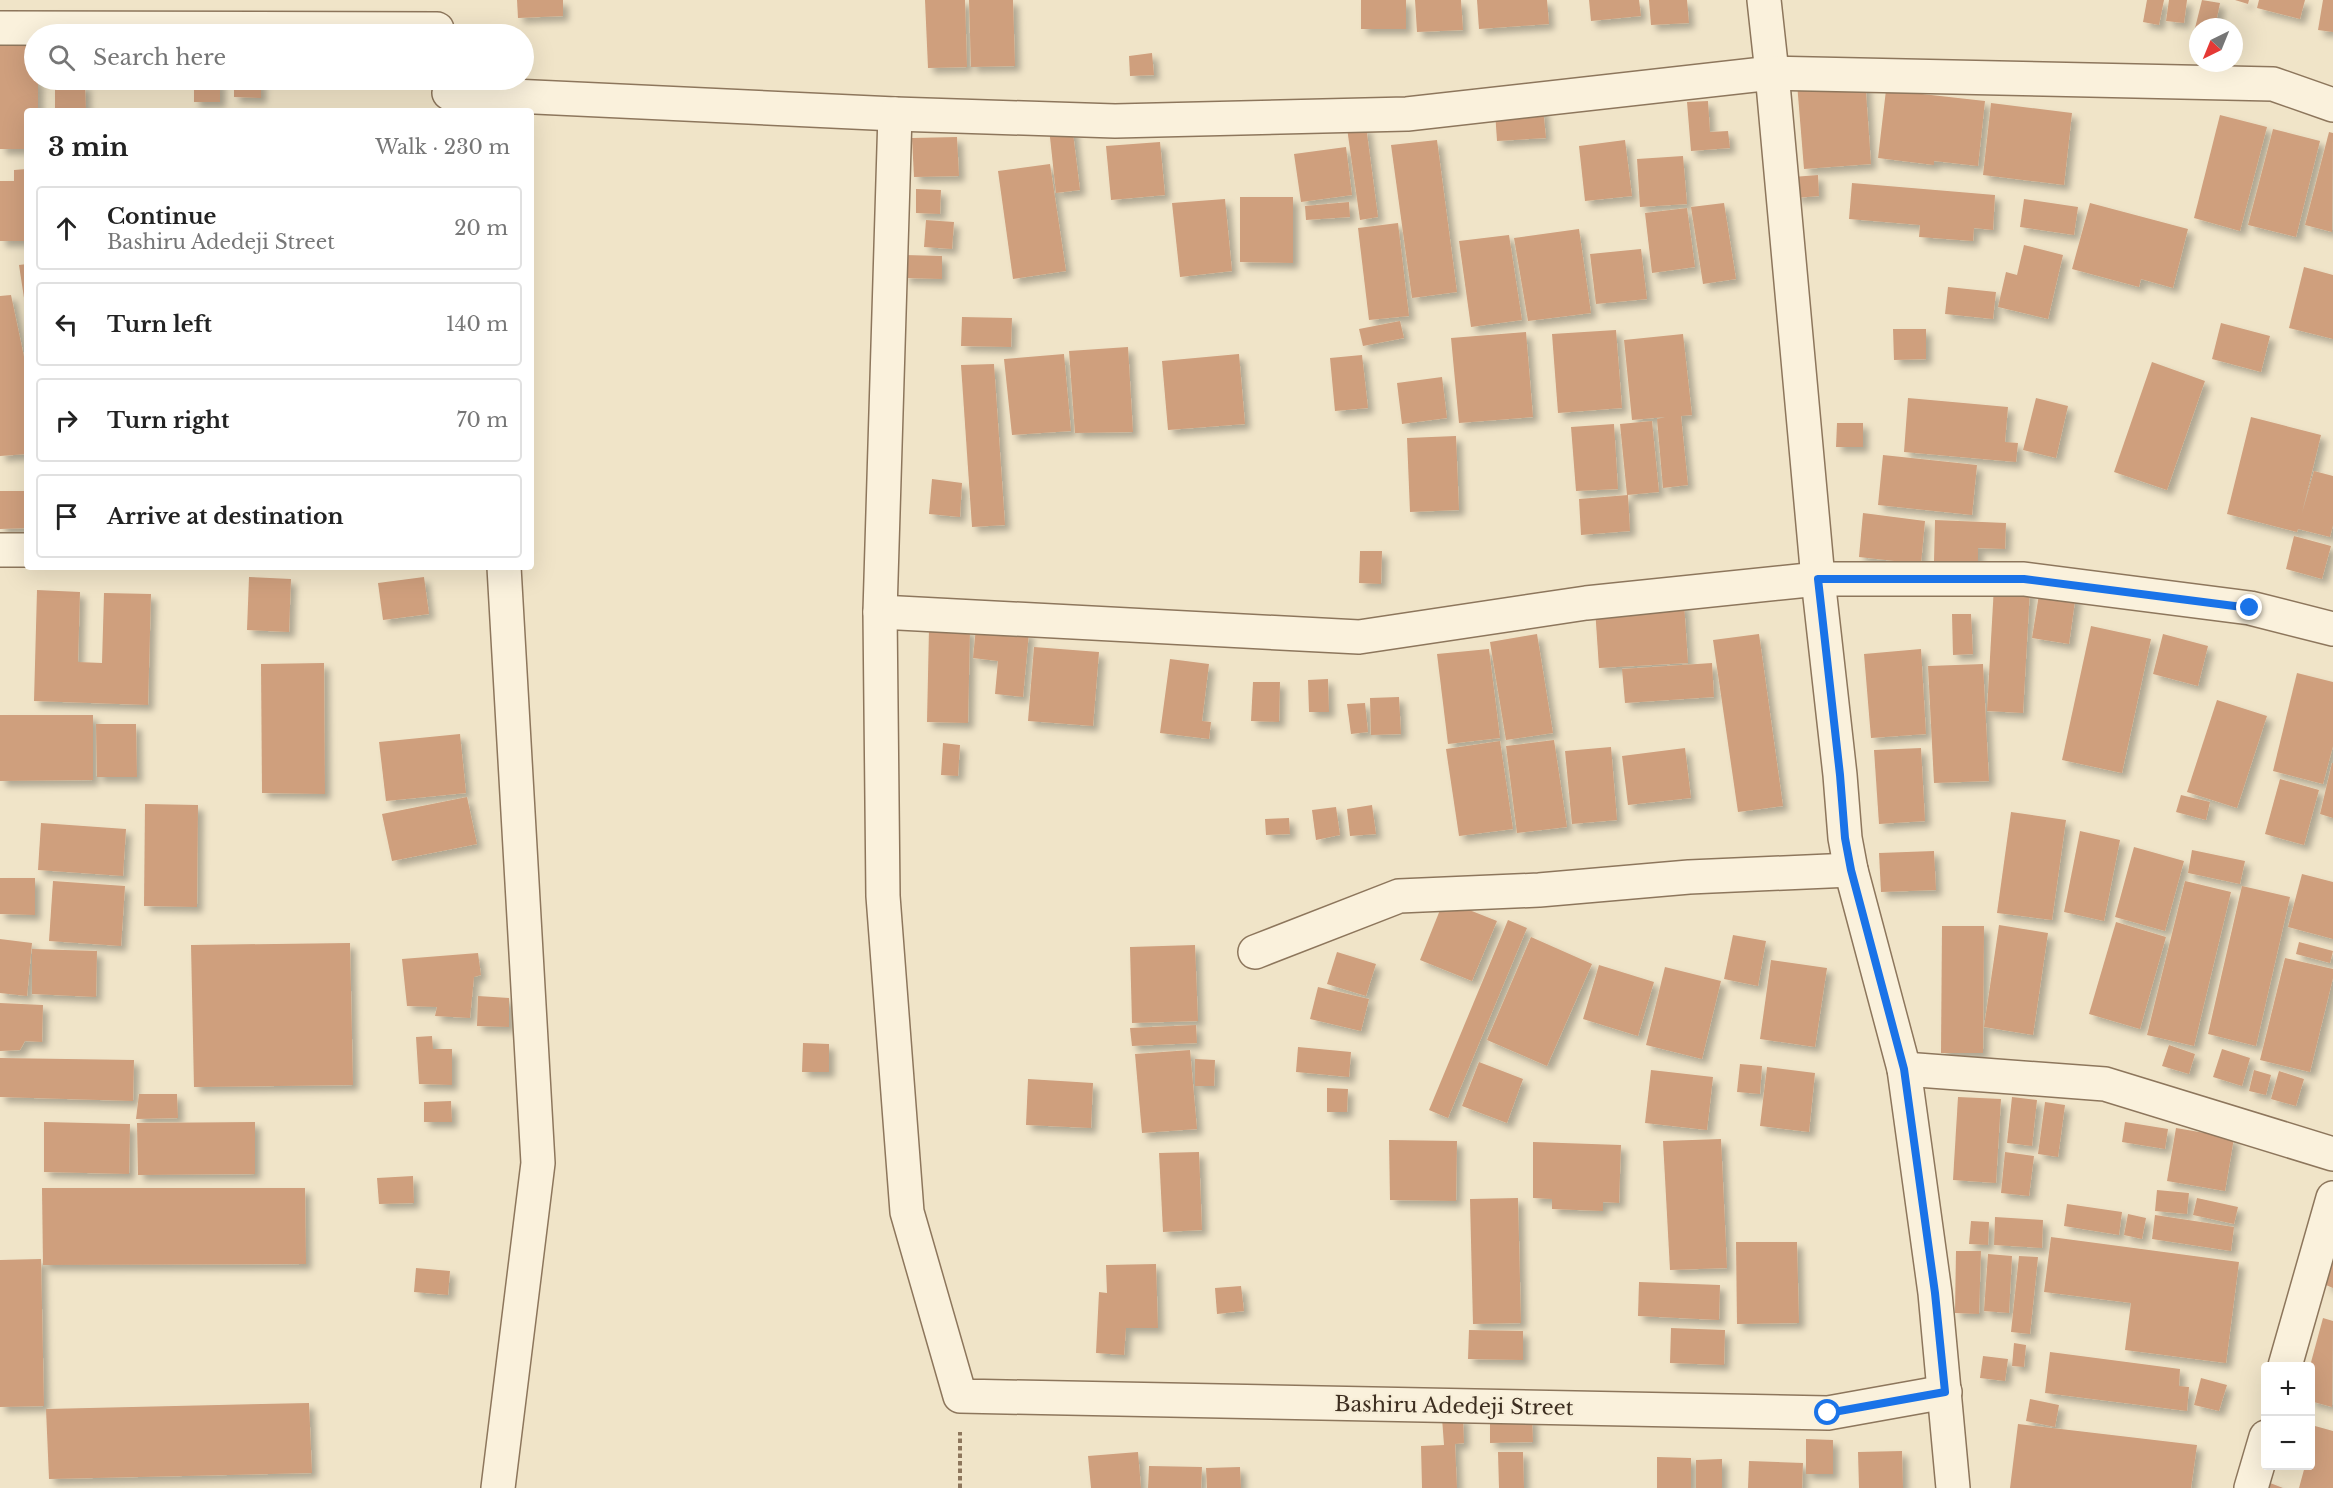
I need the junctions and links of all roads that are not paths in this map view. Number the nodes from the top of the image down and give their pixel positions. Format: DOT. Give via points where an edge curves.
graph roads {
  1 [pos="1764,0"];
  2 [pos="436,21"];
  3 [pos="249,24"];
  4 [pos="0,28"];
  5 [pos="24,28"];
  6 [pos="1773,73"];
  7 [pos="449,94"];
  8 [pos="2333,105"];
  9 [pos="895,114"];
  10 [pos="0,550"];
  11 [pos="24,550"];
  12 [pos="504,570"];
  13 [pos="1818,579"];
  14 [pos="880,612"];
  15 [pos="2333,629"];
  16 [pos="1851,870"];
  17 [pos="1255,952"];
  18 [pos="1904,1069"];
  19 [pos="2333,1154"];
  20 [pos="2333,1198"];
  21 [pos="2287,1362"];
  22 [pos="1945,1392"];
  23 [pos="2261,1452"];
  24 [pos="498,1488"];
  25 [pos="1953,1488"];
  26 [pos="2251,1488"];
  1 -- 6 [label="street"];
  2 -- 3 [label="street"];
  4 -- 5 [label="street"];
  6 -- 8 [label="street" via="2273,84"];
  6 -- 9 [label="street" via="1407,114 1115,121"];
  6 -- 13 [label="street"];
  7 -- 9 [label="street"];
  9 -- 14 [label="street"];
  10 -- 11 [label="street"];
  12 -- 24 [label="street" via="538,1163"];
  13 -- 14 [label="street" via="1586,603 1359,637"];
  13 -- 15 [label="street" via="2024,579 2250,608"];
  13 -- 16 [label="street"];
  14 -- 22 [label="street, Bashiru Adedeji Street" via="883,896 907,1212 960,1396 1828,1413"];
  16 -- 17 [label="street" via="1399,896"];
  16 -- 18 [label="street"];
  18 -- 19 [label="street" via="2105,1083"];
  18 -- 22 [label="street"];
  20 -- 21 [label="street"];
  22 -- 25 [label="street"];
  23 -- 26 [label="street"];
}
